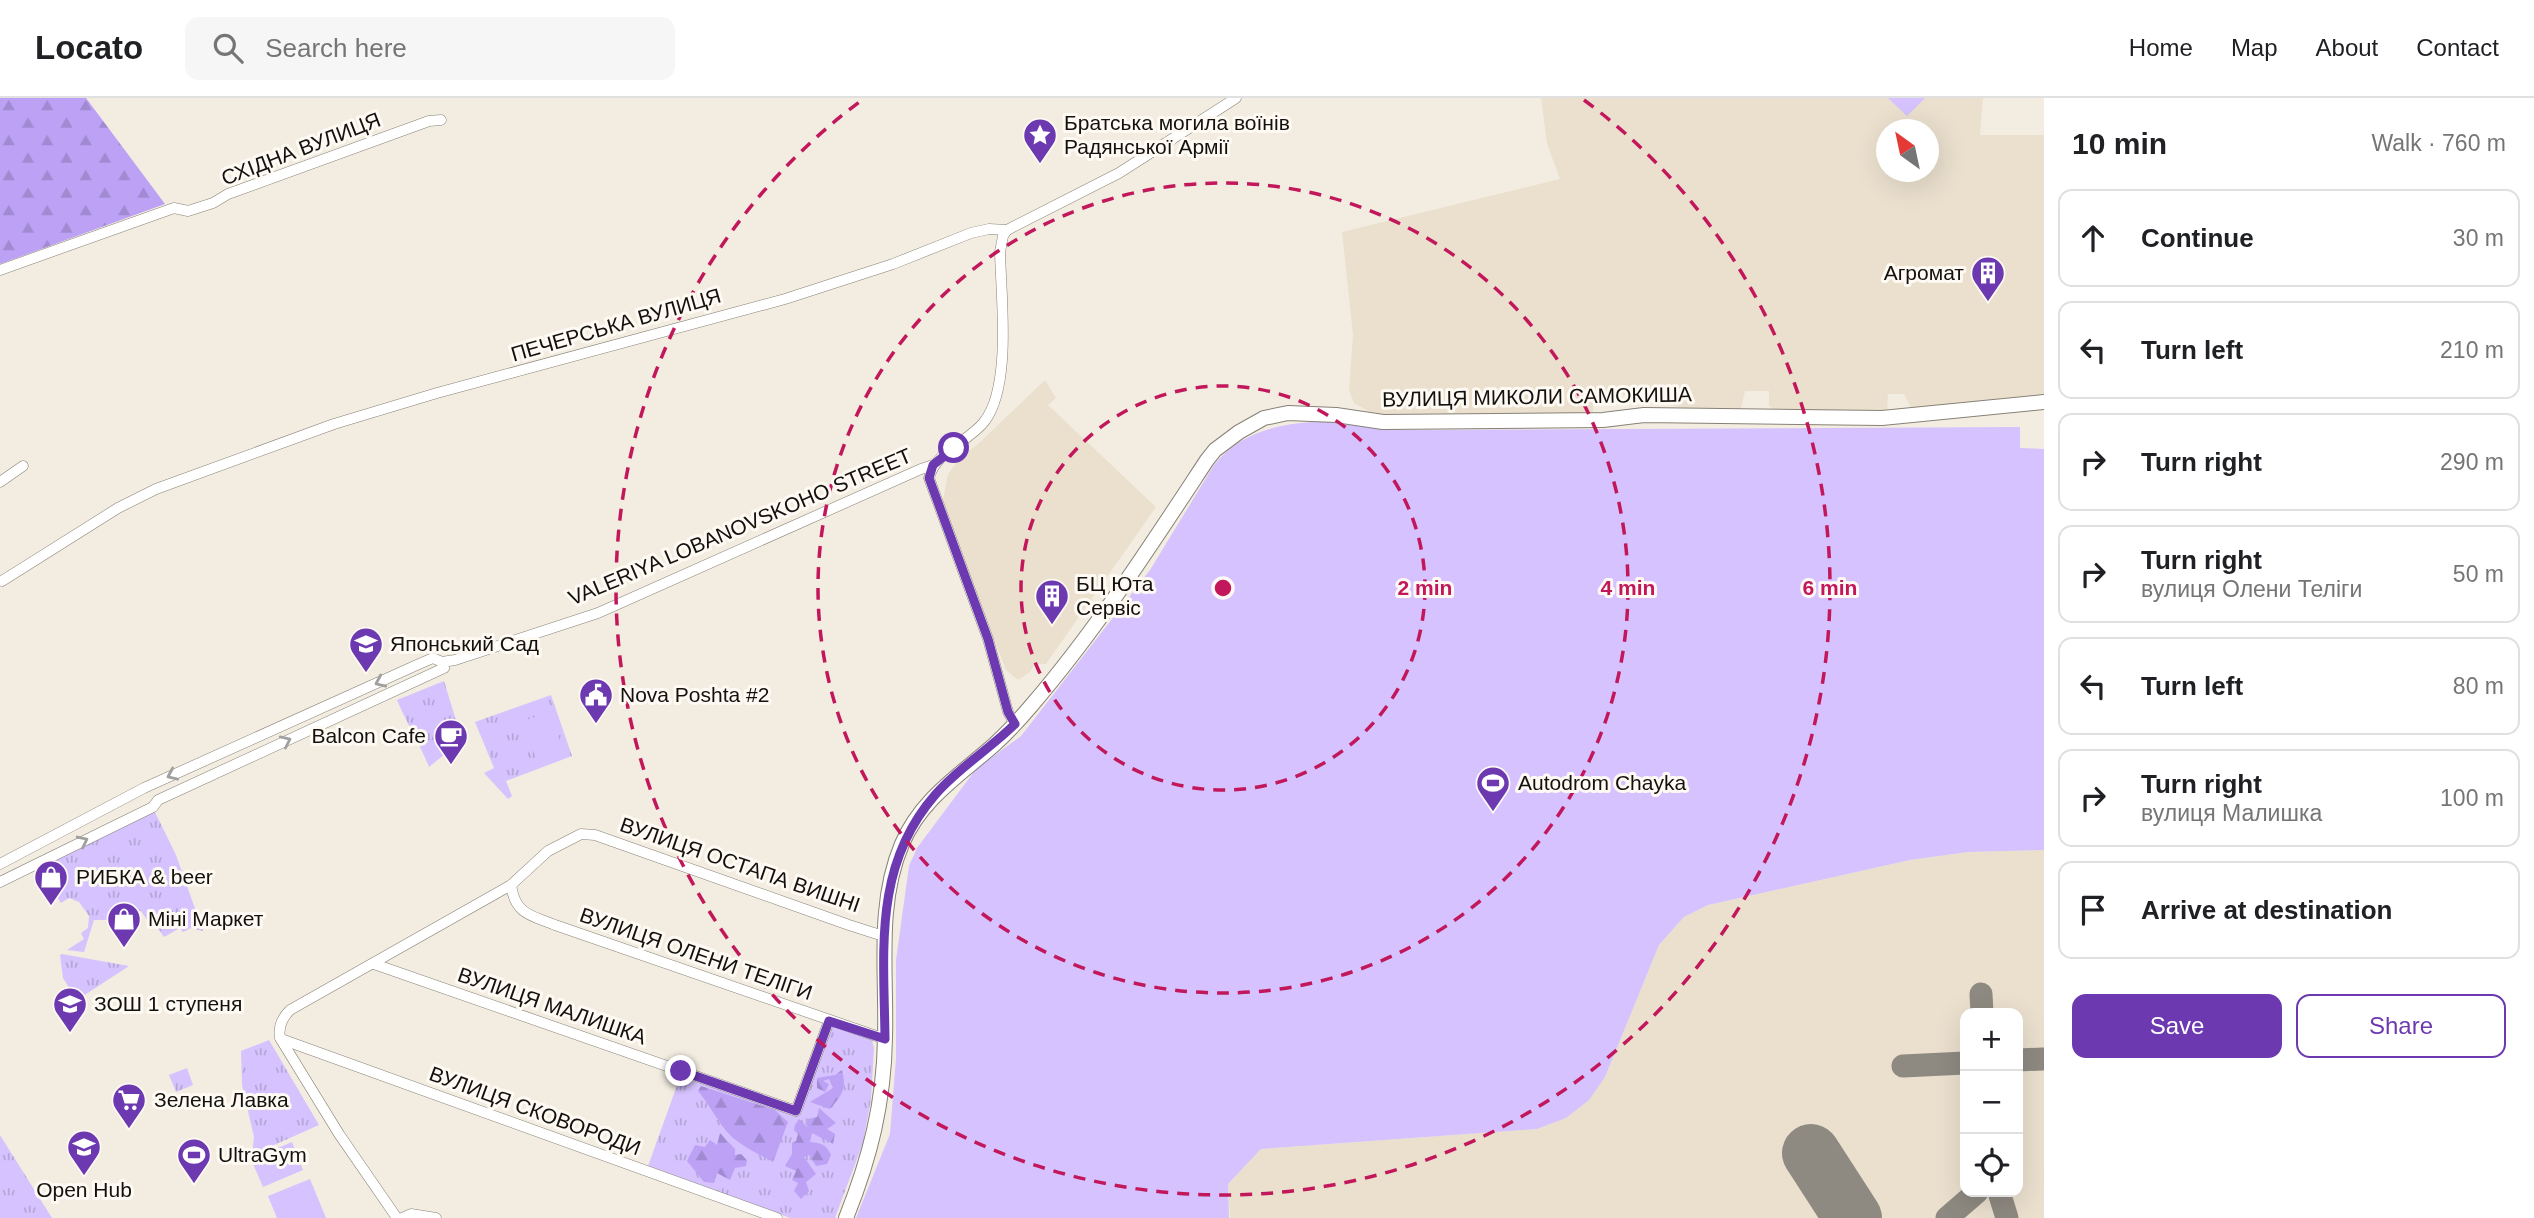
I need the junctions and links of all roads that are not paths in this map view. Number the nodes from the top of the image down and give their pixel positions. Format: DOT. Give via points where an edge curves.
graph roads {
  1 [pos="1236,98"];
  2 [pos="441,120"];
  3 [pos="1007,230"];
  4 [pos="0,270"];
  5 [pos="2044,402"];
  6 [pos="933,465"];
  7 [pos="23,466"];
  8 [pos="0,482"];
  9 [pos="2,581"];
  10 [pos="442,662"];
  11 [pos="1015,724"];
  12 [pos="0,864"];
  13 [pos="0,882"];
  14 [pos="511,885"];
  15 [pos="885,933"];
  16 [pos="374,964"];
  17 [pos="829,1021"];
  18 [pos="280,1038"];
  19 [pos="885,1039"];
  20 [pos="400,1218"];
  21 [pos="436,1218"];
  22 [pos="777,1218"];
  23 [pos="846,1218"];
  1 -- 3 [label="street, ПЕЧЕРСЬКА ВУЛИЦЯ" via="1119,173"];
  2 -- 4 [label="street, СХІДНА ВУЛИЦЯ" via="228,194 214,204 188,211 174,208"];
  3 -- 6 [label="street, VALERIYA LOBANOVSKOHO STREET" via="1000,253 998,396 978,429"];
  3 -- 9 [label="street, ПЕЧЕРСЬКА ВУЛИЦЯ" via="971,233 785,299 334,424 141,496"];
  5 -- 11 [label="street, ВУЛИЦЯ МИКОЛИ САМОКИША" via="1882,418 1644,415 1603,420 1383,422 1306,413 1264,418 1227,440 1207,460 1097,624"];
  6 -- 10 [label="street, VALERIYA LOBANOVSKOHO STREET" via="598,613"];
  6 -- 11 [label="street, VALERIYA LOBANOVSKOHO STREET" via="929,478 934,494"];
  7 -- 8 [label="street"];
  10 -- 12 [label="street, VALERIYA LOBANOVSKOHO STREET, one-way" via="433,658 156,783"];
  13 -- 10 [label="street, VALERIYA LOBANOVSKOHO STREET, one-way" via="153,807 158,800 444,668"];
  11 -- 15 [label="street, ВУЛИЦЯ МИКОЛИ САМОКИША" via="936,793 913,825 892,873"];
  14 -- 15 [label="street, ВУЛИЦЯ ОСТАПА ВИШНІ" via="548,851 581,834 595,835 849,925"];
  14 -- 16 [label="street"];
  14 -- 17 [label="street, ВУЛИЦЯ ОЛЕНИ ТЕЛІГИ" via="515,904 527,914"];
  15 -- 19 [label="street, ВУЛИЦЯ МИКОЛИ САМОКИША"];
  16 -- 17 [label="street, ВУЛИЦЯ МАЛИШКА" via="796,1111"];
  16 -- 18 [label="street" via="290,1010 284,1016"];
  17 -- 19 [label="street, ВУЛИЦЯ ОЛЕНИ ТЕЛІГИ"];
  18 -- 20 [label="street" via="339,1134"];
  18 -- 22 [label="street, ВУЛИЦЯ СКОВОРОДИ"];
  19 -- 23 [label="street, ВУЛИЦЯ МИКОЛИ САМОКИША" via="874,1132"];
  20 -- 21 [label="street" via="411,1214"];
}
